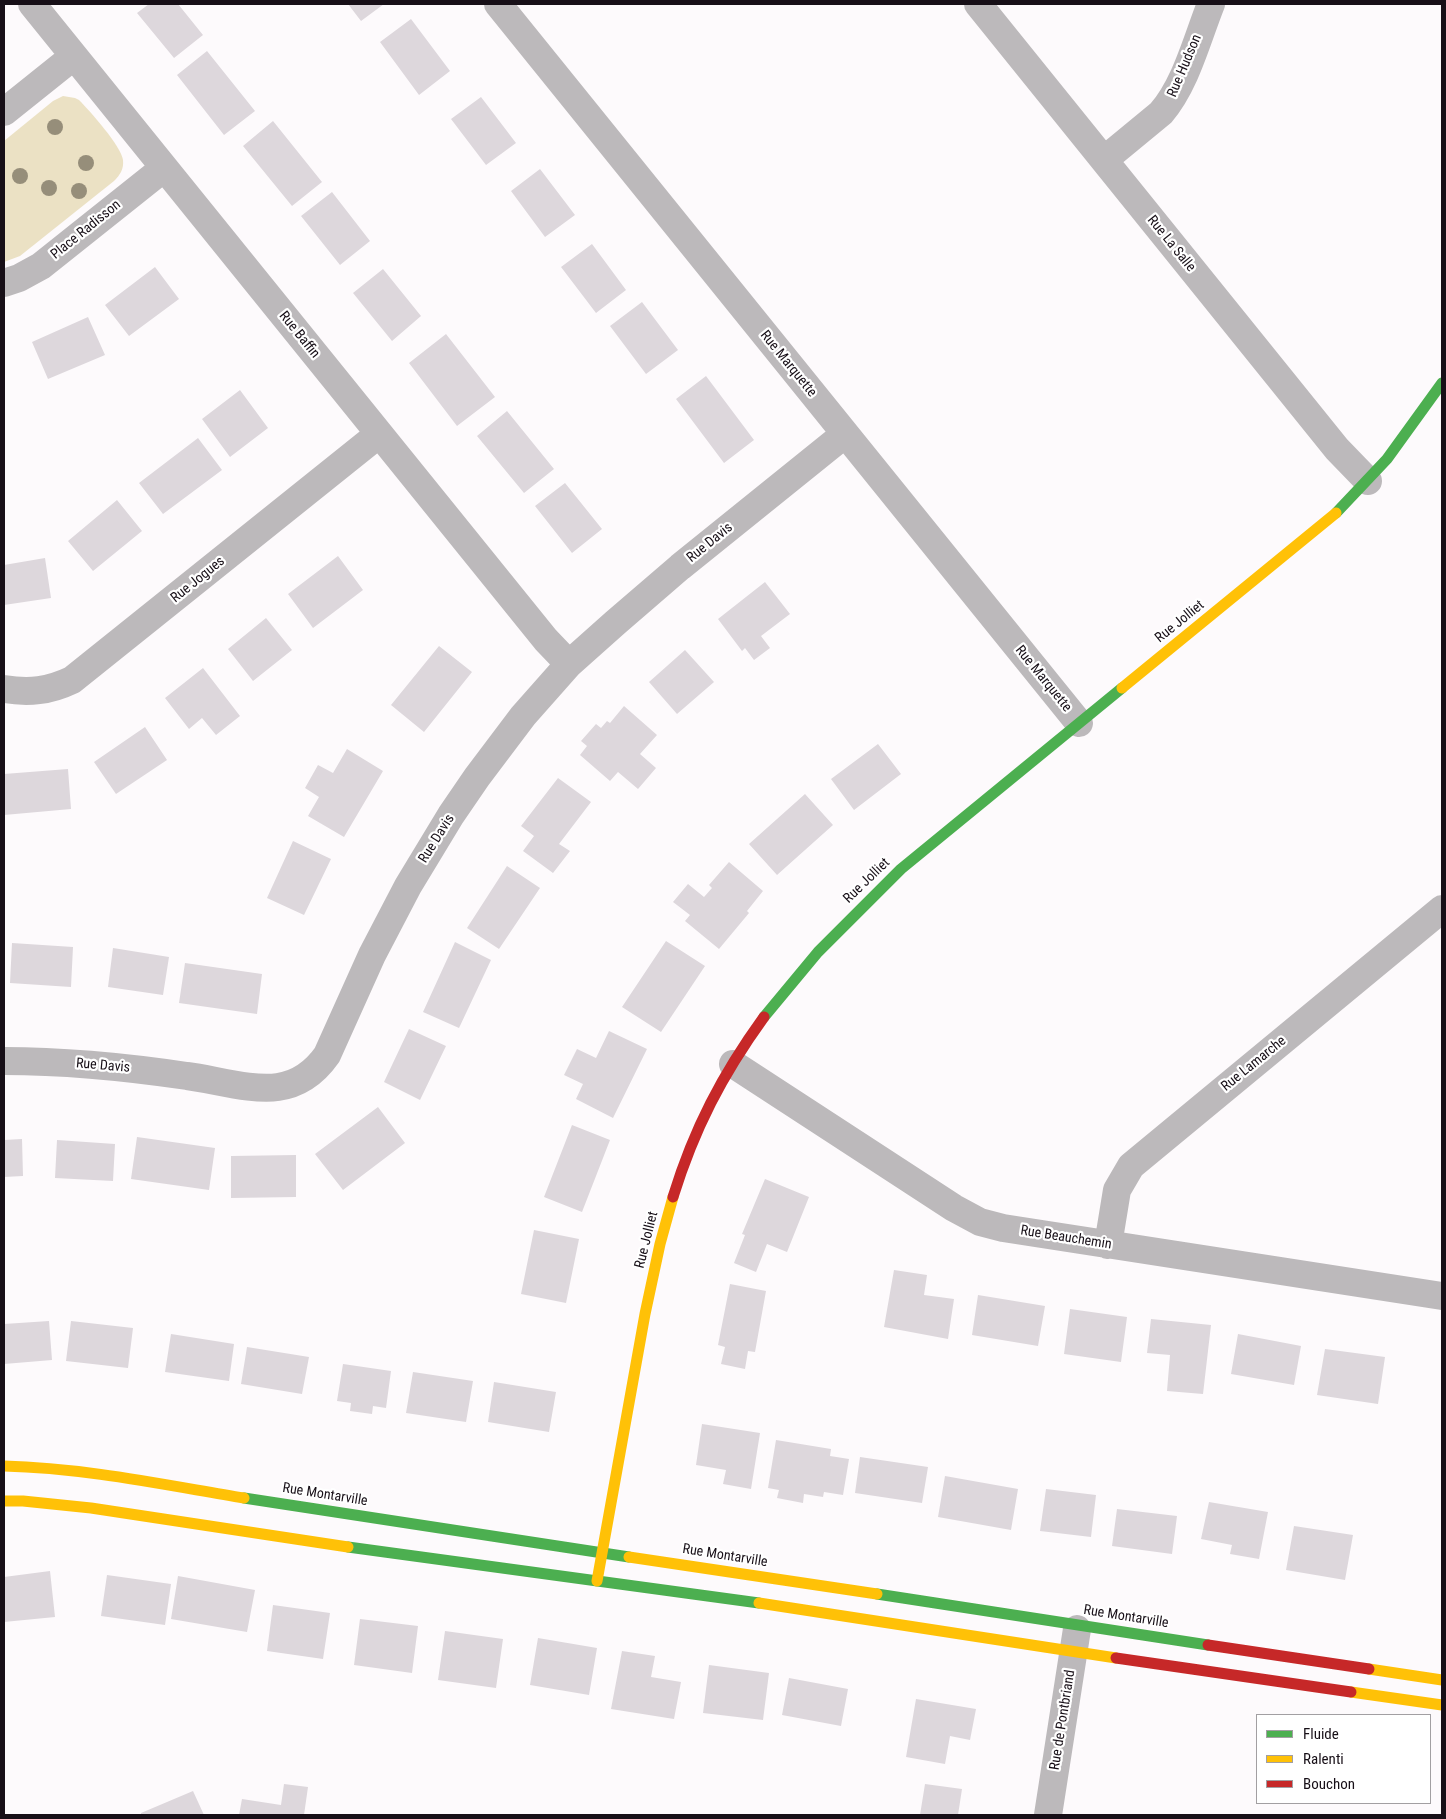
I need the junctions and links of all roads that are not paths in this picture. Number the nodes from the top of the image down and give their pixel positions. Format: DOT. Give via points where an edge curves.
graph roads {
  1 [pos="32,4"];
  2 [pos="498,4"];
  3 [pos="978,4"];
  4 [pos="1211,4"];
  5 [pos="74,56"];
  6 [pos="4,112"];
  7 [pos="1104,160"];
  8 [pos="164,168"];
  9 [pos="4,283"];
  10 [pos="1442,383"];
  11 [pos="378,434"];
  12 [pos="846,434"];
  13 [pos="1368,481"];
  14 [pos="569,664"];
  15 [pos="4,689"];
  16 [pos="1079,724"];
  17 [pos="1442,909"];
  18 [pos="4,1061"];
  19 [pos="733,1064"];
  20 [pos="1108,1245"];
  21 [pos="1442,1296"];
  22 [pos="4,1466"];
  23 [pos="4,1501"];
  24 [pos="602,1552"];
  25 [pos="597,1581"];
  26 [pos="1076,1638"];
  27 [pos="1442,1680"];
  28 [pos="1442,1705"];
  29 [pos="1048,1815"];
  1 -- 5 [label="street, Rue Baffin"];
  2 -- 12 [label="street, Rue Marquette"];
  3 -- 7 [label="street, Rue La Salle"];
  4 -- 7 [label="street, Rue Hudson" via="1168,104"];
  5 -- 6 [label="street"];
  5 -- 8 [label="street, Rue Baffin"];
  7 -- 13 [label="street, Rue La Salle" via="1337,449"];
  8 -- 9 [label="street, Place Radisson" via="41,266"];
  8 -- 11 [label="street, Rue Baffin"];
  10 -- 13 [label="street, Rue Jolliet"];
  11 -- 14 [label="street, Rue Baffin"];
  11 -- 15 [label="street, Rue Jogues" via="72,680 40,691"];
  12 -- 14 [label="street, Rue Davis" via="680,567"];
  12 -- 16 [label="street, Rue Marquette"];
  13 -- 16 [label="street, Rue Jolliet" via="1309,536"];
  14 -- 18 [label="street, Rue Davis" via="523,716 450,816 389,921 327,1055 305,1077 286,1086 265,1088 98,1064"];
  16 -- 19 [label="street, Rue Jolliet" via="938,837 867,901 779,998"];
  17 -- 20 [label="street, Rue Lamarche" via="1131,1166 1117,1190"];
  19 -- 20 [label="street, Rue Beauchemin" via="969,1217 1003,1228"];
  19 -- 24 [label="street, Rue Jolliet" via="695,1134 664,1229 645,1312"];
  20 -- 21 [label="street, Rue Beauchemin"];
  22 -- 24 [label="street, Rue Montarville" via="94,1474"];
  23 -- 25 [label="street, Rue Montarville" via="91,1508 331,1546"];
  24 -- 25 [label="street, Rue Jolliet"];
  24 -- 26 [label="street, Rue Montarville"];
  25 -- 26 [label="street, Rue Montarville"];
  26 -- 27 [label="street, Rue Montarville"];
  26 -- 28 [label="street, Rue Montarville"];
  26 -- 29 [label="street, Rue de Pontbriand"];
}
